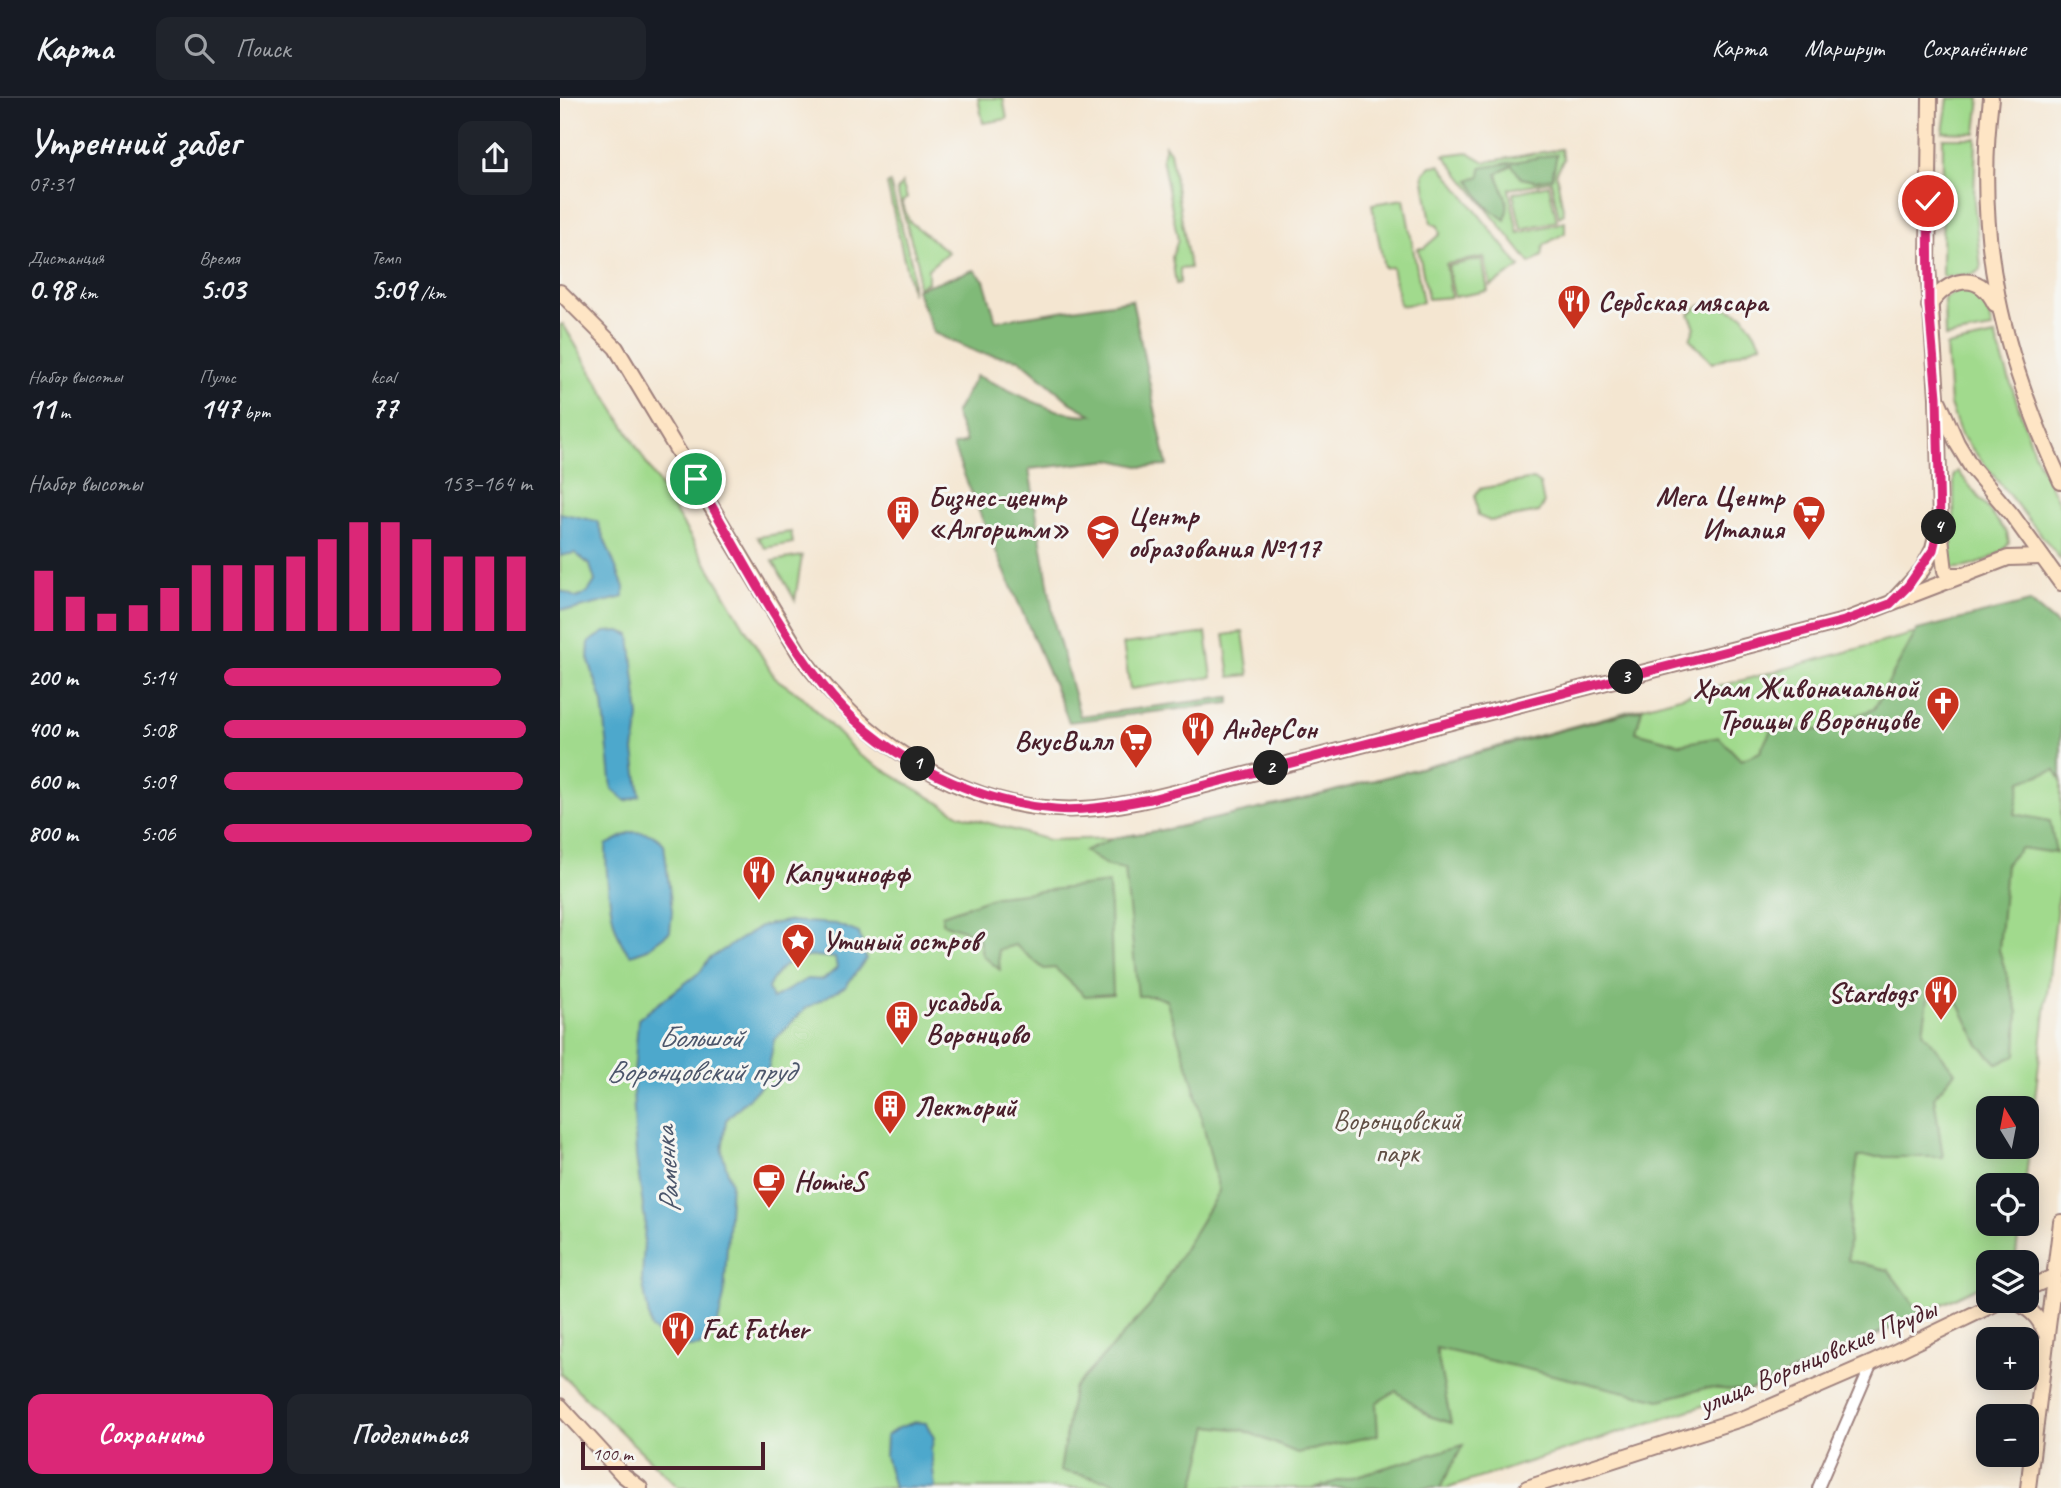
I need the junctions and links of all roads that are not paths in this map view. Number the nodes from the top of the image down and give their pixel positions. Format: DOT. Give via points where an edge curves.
graph roads {
  1 [pos="1930,98"];
  2 [pos="1991,98"];
  3 [pos="560,292"];
  4 [pos="1929,306"];
  5 [pos="2000,314"];
  6 [pos="1937,397"];
  7 [pos="2061,482"];
  8 [pos="1940,521"];
  9 [pos="2042,557"];
  10 [pos="1971,574"];
  11 [pos="2061,583"];
  12 [pos="1890,604"];
  13 [pos="2061,1222"];
  14 [pos="2053,1277"];
  15 [pos="2039,1283"];
  16 [pos="1976,1313"];
  17 [pos="2031,1313"];
  18 [pos="2046,1333"];
  19 [pos="1872,1363"];
  20 [pos="560,1406"];
  21 [pos="640,1488"];
  22 [pos="1527,1488"];
  23 [pos="1818,1488"];
  24 [pos="2028,1488"];
  1 -- 4 [label="street"];
  2 -- 5 [label="street" via="1986,203"];
  3 -- 12 [label="street" via="617,348 823,686 871,733 898,752 962,786 1030,806 1059,810 1163,796 1831,625"];
  4 -- 5 [label="street" via="1943,288 1966,281 1983,288"];
  4 -- 6 [label="street"];
  5 -- 7 [label="street" via="2031,416"];
  6 -- 8 [label="street"];
  6 -- 9 [label="street" via="1972,468"];
  8 -- 10 [label="street" via="1945,571"];
  8 -- 12 [label="street" via="1922,570"];
  9 -- 10 [label="street" via="2008,558"];
  9 -- 11 [label="street"];
  10 -- 12 [label="street"];
  13 -- 14 [label="street"];
  14 -- 15 [label="street"];
  14 -- 18 [label="street"];
  16 -- 19 [label="street, улица Воронцовские Пруды"];
  17 -- 18 [label="street"];
  18 -- 24 [label="street"];
  19 -- 22 [label="street, улица Воронцовские Пруды" via="1747,1417"];
  19 -- 23 [label="street"];
  20 -- 21 [label="street" via="622,1475"];
}
